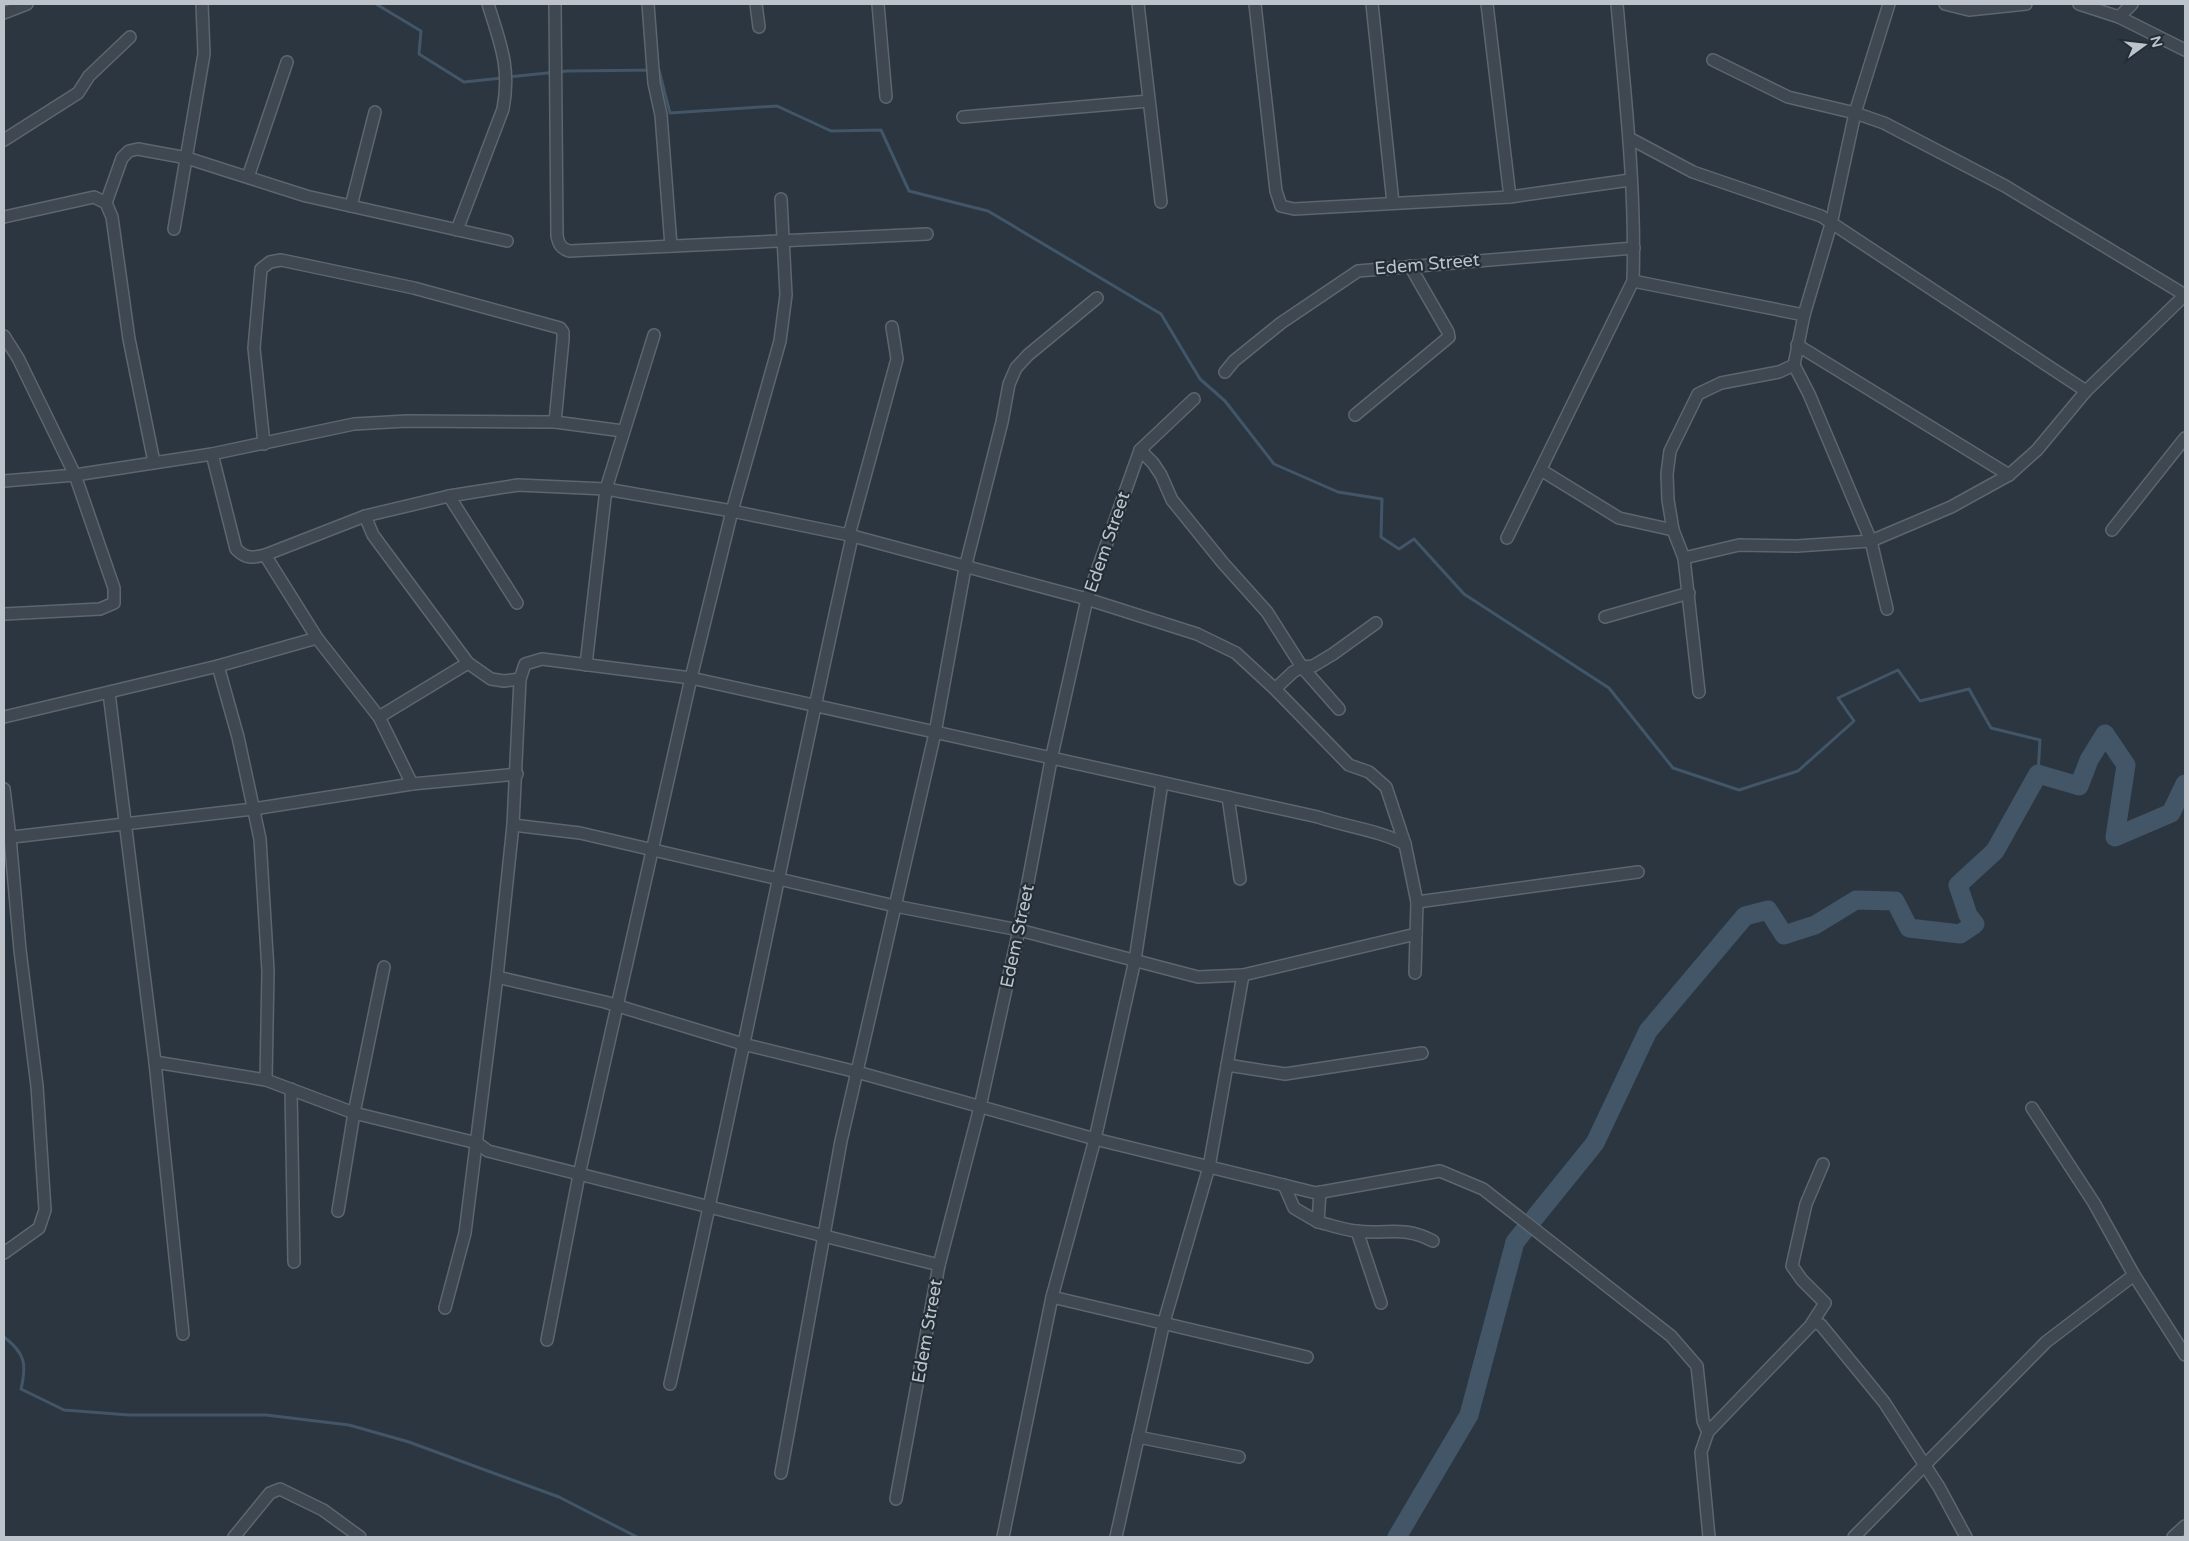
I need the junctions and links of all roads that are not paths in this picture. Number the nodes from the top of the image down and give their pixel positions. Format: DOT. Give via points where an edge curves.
graph roads {
  1 [pos="27,4"];
  2 [pos="202,4"];
  3 [pos="488,4"];
  4 [pos="556,4"];
  5 [pos="648,4"];
  6 [pos="756,4"];
  7 [pos="878,4"];
  8 [pos="1138,4"];
  9 [pos="1255,4"];
  10 [pos="1372,4"];
  11 [pos="1487,4"];
  12 [pos="1621,4"];
  13 [pos="1889,4"];
  14 [pos="1945,4"];
  15 [pos="2026,4"];
  16 [pos="2079,4"];
  17 [pos="2132,4"];
  18 [pos="1991,6"];
  19 [pos="4,13"];
  20 [pos="2119,17"];
  21 [pos="759,26"];
  22 [pos="130,37"];
  23 [pos="2185,50"];
  24 [pos="1713,60"];
  25 [pos="287,62"];
  26 [pos="886,97"];
  27 [pos="1149,101"];
  28 [pos="376,112"];
  29 [pos="1855,113"];
  30 [pos="963,117"];
  31 [pos="1629,138"];
  32 [pos="4,140"];
  33 [pos="187,158"];
  34 [pos="248,177"];
  35 [pos="1630,180"];
  36 [pos="1510,197"];
  37 [pos="781,199"];
  38 [pos="1161,202"];
  39 [pos="106,203"];
  40 [pos="1393,203"];
  41 [pos="351,206"];
  42 [pos="4,217"];
  43 [pos="1830,224"];
  44 [pos="174,229"];
  45 [pos="457,230"];
  46 [pos="927,234"];
  47 [pos="783,240"];
  48 [pos="507,241"];
  49 [pos="671,246"];
  50 [pos="1634,248"];
  51 [pos="1410,266"];
  52 [pos="1633,281"];
  53 [pos="2185,295"];
  54 [pos="1097,298"];
  55 [pos="1804,315"];
  56 [pos="892,327"];
  57 [pos="654,335"];
  58 [pos="4,336"];
  59 [pos="1797,345"];
  60 [pos="1794,366"];
  61 [pos="1225,372"];
  62 [pos="2086,392"];
  63 [pos="1194,399"];
  64 [pos="1355,415"];
  65 [pos="555,422"];
  66 [pos="623,431"];
  67 [pos="2185,438"];
  68 [pos="264,444"];
  69 [pos="1140,450"];
  70 [pos="212,454"];
  71 [pos="154,462"];
  72 [pos="1541,470"];
  73 [pos="75,475"];
  74 [pos="2009,475"];
  75 [pos="4,481"];
  76 [pos="606,489"];
  77 [pos="449,496"];
  78 [pos="732,511"];
  79 [pos="365,516"];
  80 [pos="1672,530"];
  81 [pos="2112,530"];
  82 [pos="850,536"];
  83 [pos="1507,538"];
  84 [pos="1871,541"];
  85 [pos="265,555"];
  86 [pos="1684,558"];
  87 [pos="965,568"];
  88 [pos="1689,593"];
  89 [pos="1087,599"];
  90 [pos="518,603"];
  91 [pos="1887,609"];
  92 [pos="4,614"];
  93 [pos="1605,618"];
  94 [pos="1376,623"];
  95 [pos="317,638"];
  96 [pos="468,663"];
  97 [pos="586,665"];
  98 [pos="218,666"];
  99 [pos="1302,667"];
  100 [pos="691,678"];
  101 [pos="520,679"];
  102 [pos="1275,689"];
  103 [pos="1699,692"];
  104 [pos="109,693"];
  105 [pos="814,706"];
  106 [pos="1339,709"];
  107 [pos="4,717"];
  108 [pos="379,717"];
  109 [pos="935,733"];
  110 [pos="1052,760"];
  111 [pos="517,774"];
  112 [pos="1162,783"];
  113 [pos="412,784"];
  114 [pos="4,789"];
  115 [pos="1228,797"];
  116 [pos="253,809"];
  117 [pos="126,824"];
  118 [pos="513,825"];
  119 [pos="7,837"];
  120 [pos="1405,844"];
  121 [pos="653,850"];
  122 [pos="1638,872"];
  123 [pos="778,879"];
  124 [pos="1240,879"];
  125 [pos="1417,902"];
  126 [pos="895,906"];
  127 [pos="1019,930"];
  128 [pos="1416,934"];
  129 [pos="1135,960"];
  130 [pos="384,967"];
  131 [pos="1415,973"];
  132 [pos="1243,975"];
  133 [pos="497,977"];
  134 [pos="618,1006"];
  135 [pos="743,1044"];
  136 [pos="1422,1053"];
  137 [pos="155,1062"];
  138 [pos="1227,1066"];
  139 [pos="857,1072"];
  140 [pos="266,1080"];
  141 [pos="291,1090"];
  142 [pos="980,1107"];
  143 [pos="2032,1108"];
  144 [pos="354,1113"];
  145 [pos="1096,1139"];
  146 [pos="477,1143"];
  147 [pos="1823,1164"];
  148 [pos="1209,1167"];
  149 [pos="580,1174"];
  150 [pos="1284,1185"];
  151 [pos="1320,1192"];
  152 [pos="710,1208"];
  153 [pos="338,1211"];
  154 [pos="1318,1222"];
  155 [pos="1357,1231"];
  156 [pos="824,1236"];
  157 [pos="1433,1240"];
  158 [pos="4,1253"];
  159 [pos="294,1262"];
  160 [pos="939,1265"];
  161 [pos="2134,1275"];
  162 [pos="1052,1297"];
  163 [pos="1381,1303"];
  164 [pos="445,1308"];
  165 [pos="1164,1322"];
  166 [pos="1812,1323"];
  167 [pos="184,1334"];
  168 [pos="547,1340"];
  169 [pos="2185,1355"];
  170 [pos="1307,1357"];
  171 [pos="670,1384"];
  172 [pos="1708,1432"];
  173 [pos="1138,1437"];
  174 [pos="1239,1457"];
  175 [pos="1926,1466"];
  176 [pos="782,1473"];
  177 [pos="896,1500"];
  178 [pos="2185,1526"];
  179 [pos="234,1537"];
  180 [pos="360,1537"];
  181 [pos="1003,1537"];
  182 [pos="1116,1537"];
  183 [pos="1709,1537"];
  184 [pos="1854,1537"];
  185 [pos="1966,1537"];
  186 [pos="2173,1537"];
  1 -- 19 [label="street"];
  2 -- 33 [label="street" via="204,54"];
  3 -- 45 [label="street" via="507,72 506,91 503,109"];
  4 -- 49 [label="street" via="558,244 569,251"];
  5 -- 49 [label="street"];
  6 -- 21 [label="street"];
  7 -- 26 [label="street"];
  8 -- 27 [label="street"];
  9 -- 40 [label="street" via="1276,191 1281,206 1294,209"];
  10 -- 40 [label="street"];
  11 -- 36 [label="street"];
  12 -- 31 [label="street"];
  13 -- 29 [label="street"];
  14 -- 18 [label="street" via="1969,10"];
  15 -- 18 [label="street"];
  16 -- 20 [label="street"];
  17 -- 20 [label="street"];
  20 -- 23 [label="street"];
  22 -- 32 [label="street" via="89,76 78,93"];
  24 -- 29 [label="street" via="1788,97"];
  25 -- 34 [label="street"];
  27 -- 30 [label="street"];
  27 -- 38 [label="street"];
  28 -- 41 [label="street"];
  29 -- 43 [label="street"];
  29 -- 53 [label="street" via="1884,123 2005,186"];
  31 -- 35 [label="street"];
  31 -- 43 [label="street" via="1694,172 1811,212"];
  33 -- 34 [label="street"];
  33 -- 39 [label="street" via="138,149 129,151 122,158"];
  33 -- 44 [label="street"];
  34 -- 41 [label="street" via="306,196"];
  35 -- 36 [label="street"];
  35 -- 50 [label="street"];
  36 -- 40 [label="street"];
  37 -- 47 [label="street"];
  39 -- 42 [label="street" via="94,197"];
  39 -- 71 [label="street" via="112,217 129,339"];
  41 -- 45 [label="street"];
  43 -- 55 [label="street"];
  43 -- 62 [label="street"];
  45 -- 48 [label="street"];
  46 -- 47 [label="street"];
  47 -- 49 [label="street"];
  47 -- 78 [label="street" via="786,295 780,340"];
  50 -- 51 [label="street, Edem Street"];
  50 -- 52 [label="street"];
  51 -- 61 [label="street, Edem Street" via="1358,271 1281,323"];
  51 -- 64 [label="street" via="1449,337"];
  52 -- 55 [label="street"];
  52 -- 72 [label="street"];
  53 -- 62 [label="street"];
  54 -- 87 [label="street" via="1016,368 1009,384"];
  55 -- 59 [label="street"];
  56 -- 82 [label="street" via="897,359"];
  57 -- 66 [label="street"];
  58 -- 73 [label="street"];
  59 -- 60 [label="street"];
  59 -- 74 [label="street"];
  60 -- 80 [label="street" via="1721,383 1698,394 1670,451 1667,474"];
  60 -- 84 [label="street"];
  62 -- 74 [label="street" via="2037,450"];
  63 -- 69 [label="street, Edem Street"];
  65 -- 66 [label="street"];
  65 -- 68 [label="street" via="354,424"];
  65 -- 68 [label="street" via="563,340 560,328 414,288 281,260 270,262 261,269 254,348"];
  66 -- 76 [label="street"];
  67 -- 81 [label="street"];
  68 -- 70 [label="street"];
  69 -- 89 [label="street, Edem Street"];
  69 -- 99 [label="street" via="1153,463 1179,509 1267,612"];
  70 -- 71 [label="street"];
  70 -- 85 [label="street" via="236,549 250,558"];
  71 -- 73 [label="street"];
  72 -- 80 [label="street" via="1619,518"];
  72 -- 83 [label="street"];
  73 -- 75 [label="street"];
  73 -- 92 [label="street" via="114,588 114,603 100,609"];
  74 -- 84 [label="street" via="1951,507"];
  76 -- 77 [label="street" via="518,485"];
  76 -- 78 [label="street"];
  76 -- 97 [label="street"];
  77 -- 79 [label="street"];
  77 -- 90 [label="street"];
  78 -- 82 [label="street"];
  78 -- 100 [label="street"];
  79 -- 85 [label="street"];
  79 -- 96 [label="street" via="373,536"];
  80 -- 86 [label="street"];
  82 -- 87 [label="street"];
  82 -- 105 [label="street"];
  84 -- 86 [label="street" via="1797,546 1739,545"];
  84 -- 91 [label="street"];
  85 -- 95 [label="street"];
  86 -- 88 [label="street"];
  87 -- 89 [label="street"];
  87 -- 109 [label="street"];
  88 -- 93 [label="street"];
  88 -- 103 [label="street"];
  89 -- 102 [label="street" via="1197,634 1236,653"];
  89 -- 110 [label="street, Edem Street"];
  94 -- 99 [label="street" via="1314,666"];
  95 -- 98 [label="street"];
  95 -- 108 [label="street"];
  96 -- 101 [label="street" via="491,679"];
  96 -- 108 [label="street"];
  97 -- 100 [label="street"];
  97 -- 101 [label="street" via="542,659 531,661 525,664"];
  98 -- 104 [label="street"];
  98 -- 116 [label="street" via="238,737"];
  99 -- 102 [label="street"];
  99 -- 106 [label="street"];
  100 -- 105 [label="street"];
  100 -- 121 [label="street"];
  101 -- 111 [label="street"];
  102 -- 120 [label="street" via="1349,765 1369,772 1386,786"];
  104 -- 107 [label="street"];
  104 -- 117 [label="street"];
  105 -- 109 [label="street"];
  105 -- 123 [label="street"];
  108 -- 113 [label="street"];
  109 -- 110 [label="street"];
  109 -- 126 [label="street"];
  110 -- 112 [label="street"];
  110 -- 127 [label="street, Edem Street"];
  111 -- 113 [label="street"];
  111 -- 118 [label="street"];
  112 -- 115 [label="street"];
  112 -- 129 [label="street"];
  113 -- 116 [label="street"];
  114 -- 119 [label="street"];
  115 -- 120 [label="street" via="1390,836"];
  115 -- 124 [label="street"];
  116 -- 117 [label="street"];
  116 -- 140 [label="street" via="260,839 268,971"];
  117 -- 119 [label="street"];
  117 -- 137 [label="street"];
  118 -- 121 [label="street" via="580,832"];
  118 -- 133 [label="street"];
  119 -- 158 [label="street" via="37,1086 45,1210 39,1228"];
  120 -- 125 [label="street"];
  121 -- 123 [label="street"];
  121 -- 134 [label="street"];
  122 -- 125 [label="street"];
  123 -- 126 [label="street"];
  123 -- 135 [label="street"];
  125 -- 128 [label="street"];
  126 -- 127 [label="street"];
  126 -- 139 [label="street"];
  127 -- 129 [label="street"];
  127 -- 142 [label="street, Edem Street"];
  128 -- 131 [label="street"];
  128 -- 132 [label="street"];
  129 -- 132 [label="street" via="1198,977"];
  129 -- 145 [label="street"];
  130 -- 144 [label="street"];
  132 -- 138 [label="street"];
  133 -- 134 [label="street"];
  133 -- 146 [label="street"];
  134 -- 135 [label="street"];
  134 -- 149 [label="street"];
  135 -- 139 [label="street"];
  135 -- 152 [label="street"];
  136 -- 138 [label="street" via="1285,1074"];
  137 -- 140 [label="street"];
  137 -- 167 [label="street"];
  138 -- 148 [label="street"];
  139 -- 142 [label="street"];
  139 -- 156 [label="street"];
  140 -- 141 [label="street"];
  141 -- 144 [label="street"];
  141 -- 159 [label="street"];
  142 -- 145 [label="street"];
  142 -- 160 [label="street, Edem Street"];
  143 -- 161 [label="street" via="2094,1203"];
  144 -- 146 [label="street"];
  144 -- 153 [label="street"];
  145 -- 148 [label="street"];
  145 -- 162 [label="street"];
  146 -- 149 [label="street" via="488,1151"];
  146 -- 164 [label="street" via="462,1250"];
  147 -- 166 [label="street" via="1806,1204 1792,1266 1825,1303"];
  148 -- 150 [label="street"];
  148 -- 165 [label="street"];
  149 -- 152 [label="street"];
  149 -- 168 [label="street"];
  150 -- 151 [label="street"];
  150 -- 154 [label="street" via="1294,1208"];
  151 -- 154 [label="street"];
  151 -- 172 [label="street" via="1440,1171 1483,1189 1671,1336 1697,1366 1703,1421"];
  152 -- 156 [label="street"];
  152 -- 171 [label="street"];
  154 -- 155 [label="street"];
  155 -- 157 [label="street" via="1417,1232"];
  155 -- 163 [label="street"];
  156 -- 160 [label="street"];
  156 -- 176 [label="street"];
  160 -- 177 [label="street, Edem Street"];
  161 -- 169 [label="street"];
  161 -- 175 [label="street" via="2046,1342"];
  162 -- 165 [label="street"];
  162 -- 181 [label="street"];
  165 -- 170 [label="street"];
  165 -- 173 [label="street"];
  166 -- 172 [label="street"];
  166 -- 175 [label="street" via="1821,1324 1852,1361 1884,1402"];
  172 -- 183 [label="street" via="1701,1452"];
  173 -- 174 [label="street"];
  173 -- 182 [label="street"];
  175 -- 184 [label="street"];
  175 -- 185 [label="street"];
  178 -- 186 [label="street"];
  179 -- 180 [label="street" via="270,1493 280,1490 323,1510"];
}
